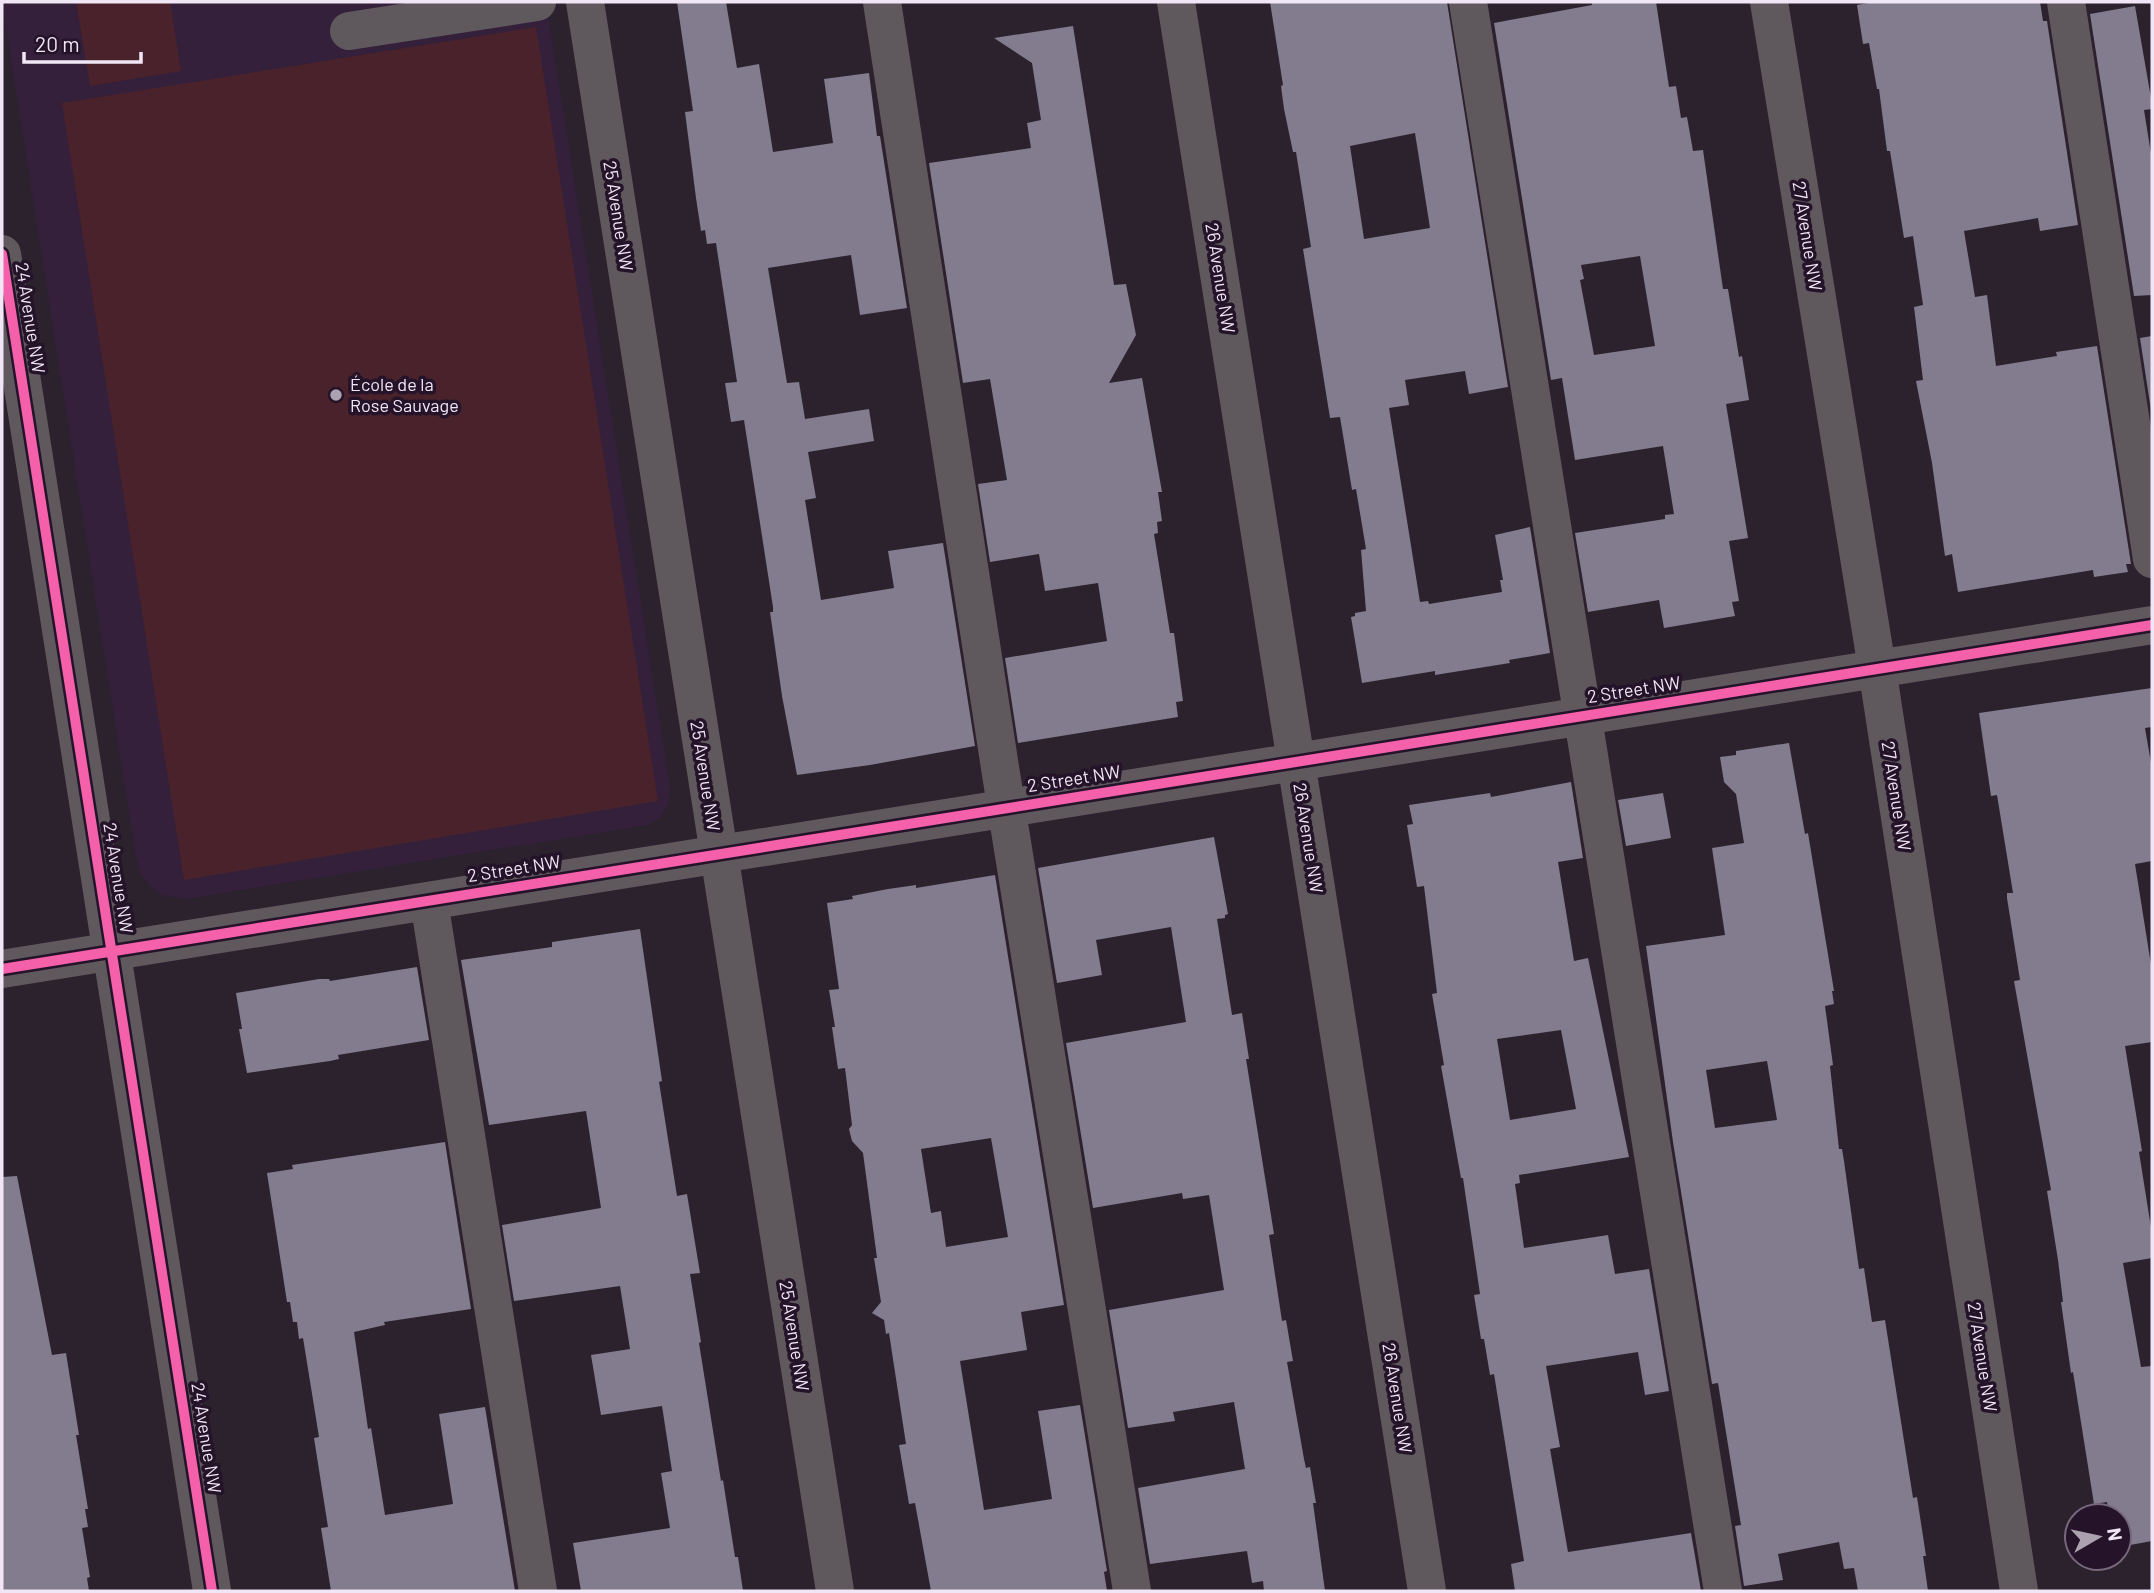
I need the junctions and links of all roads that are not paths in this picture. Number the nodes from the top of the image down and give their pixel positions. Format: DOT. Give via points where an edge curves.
graph roads {
  1 [pos="537,2"];
  2 [pos="584,2"];
  3 [pos="882,2"];
  4 [pos="1176,2"];
  5 [pos="1468,2"];
  6 [pos="1769,2"];
  7 [pos="2066,2"];
  8 [pos="349,31"];
  9 [pos="2,254"];
  10 [pos="2152,559"];
  11 [pos="2152,625"];
  12 [pos="1877,668"];
  13 [pos="1583,716"];
  14 [pos="1296,762"];
  15 [pos="1007,808"];
  16 [pos="718,854"];
  17 [pos="429,901"];
  18 [pos="111,951"];
  19 [pos="2,969"];
  20 [pos="212,1591"];
  21 [pos="538,1591"];
  22 [pos="835,1591"];
  23 [pos="1132,1591"];
  24 [pos="1427,1591"];
  25 [pos="1723,1591"];
  26 [pos="2019,1591"];
  1 -- 8 [label="street"];
  2 -- 16 [label="street, 25 Avenue NW"];
  3 -- 15 [label="street"];
  4 -- 14 [label="street, 26 Avenue NW"];
  5 -- 13 [label="street"];
  6 -- 12 [label="street, 27 Avenue NW"];
  7 -- 10 [label="street"];
  9 -- 18 [label="street, 24 Avenue NW"];
  11 -- 12 [label="street, 2 Street NW"];
  12 -- 13 [label="street, 2 Street NW"];
  12 -- 26 [label="street, 27 Avenue NW"];
  13 -- 14 [label="street, 2 Street NW"];
  13 -- 25 [label="street"];
  14 -- 15 [label="street, 2 Street NW"];
  14 -- 24 [label="street, 26 Avenue NW"];
  15 -- 16 [label="street, 2 Street NW"];
  15 -- 23 [label="street"];
  16 -- 17 [label="street, 2 Street NW"];
  16 -- 22 [label="street, 25 Avenue NW"];
  17 -- 18 [label="street, 2 Street NW"];
  17 -- 21 [label="street"];
  18 -- 19 [label="street, 2 Street NW"];
  18 -- 20 [label="street, 24 Avenue NW"];
}
